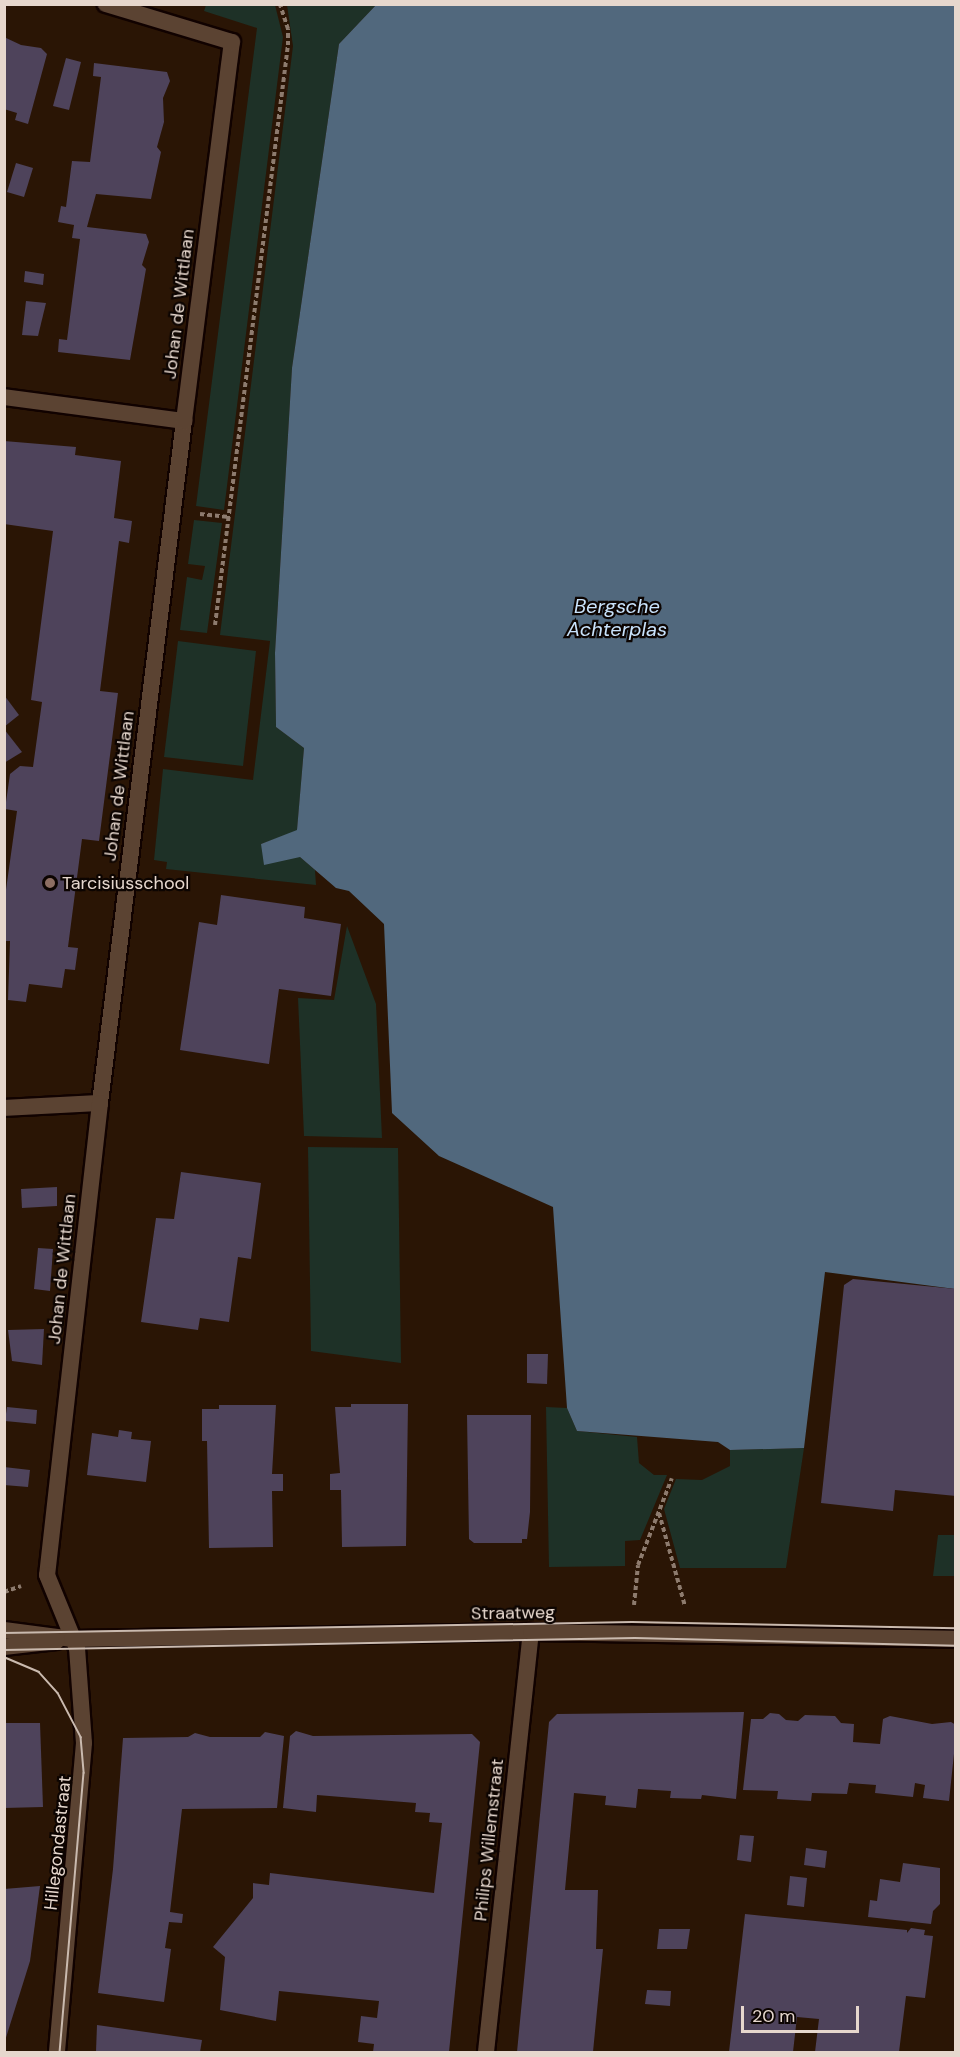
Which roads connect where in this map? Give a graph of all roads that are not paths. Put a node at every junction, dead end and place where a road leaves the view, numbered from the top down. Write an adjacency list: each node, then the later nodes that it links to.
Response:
1 (106, 4): 3 (street, Johan de Wittlaan)
2 (4, 397): 3 (street)
3 (184, 421): 4 (street, Johan de Wittlaan)
4 (100, 1103): 5 (street); 8 (street, Johan de Wittlaan)
5 (4, 1108)
6 (4, 1630): 8 (street, Straatweg)
7 (531, 1632): 8 (street, Straatweg); 9 (street, Straatweg); 12 (street, Philips Willemstraat)
8 (72, 1639): 10 (street, Straatweg); 11 (street, Hillegondastraat)
9 (956, 1639)
10 (4, 1647)
11 (57, 2052)
12 (486, 2052)

